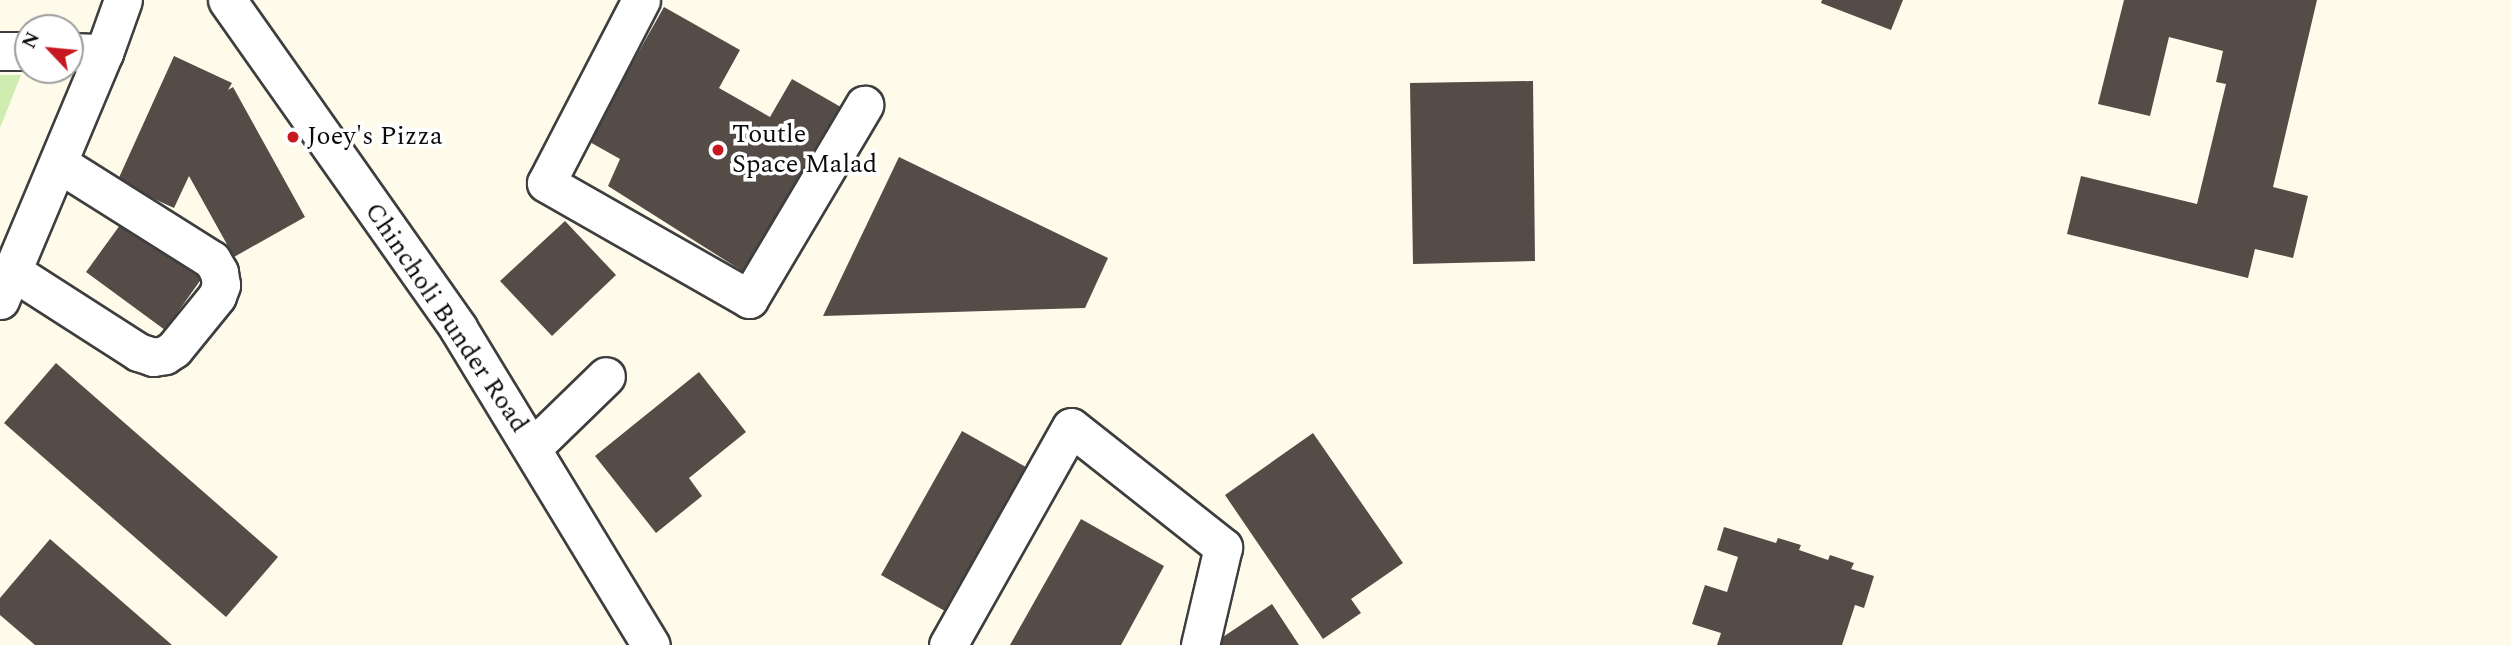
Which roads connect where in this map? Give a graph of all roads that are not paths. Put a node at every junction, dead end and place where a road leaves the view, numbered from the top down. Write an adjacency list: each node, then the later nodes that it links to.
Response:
1 (123, 0): 4 (street)
2 (228, 0): 9 (street, Chincholi Bunder Road)
3 (641, 0): 5 (street)
4 (87, 52): 6 (street)
5 (864, 105)
6 (58, 163): 7 (street); 7 (street)
7 (7, 272)
8 (606, 376): 9 (street)
9 (532, 448): 10 (street, Chincholi Bunder Road)
10 (651, 645)
11 (948, 645): 12 (street)
12 (1200, 645)

